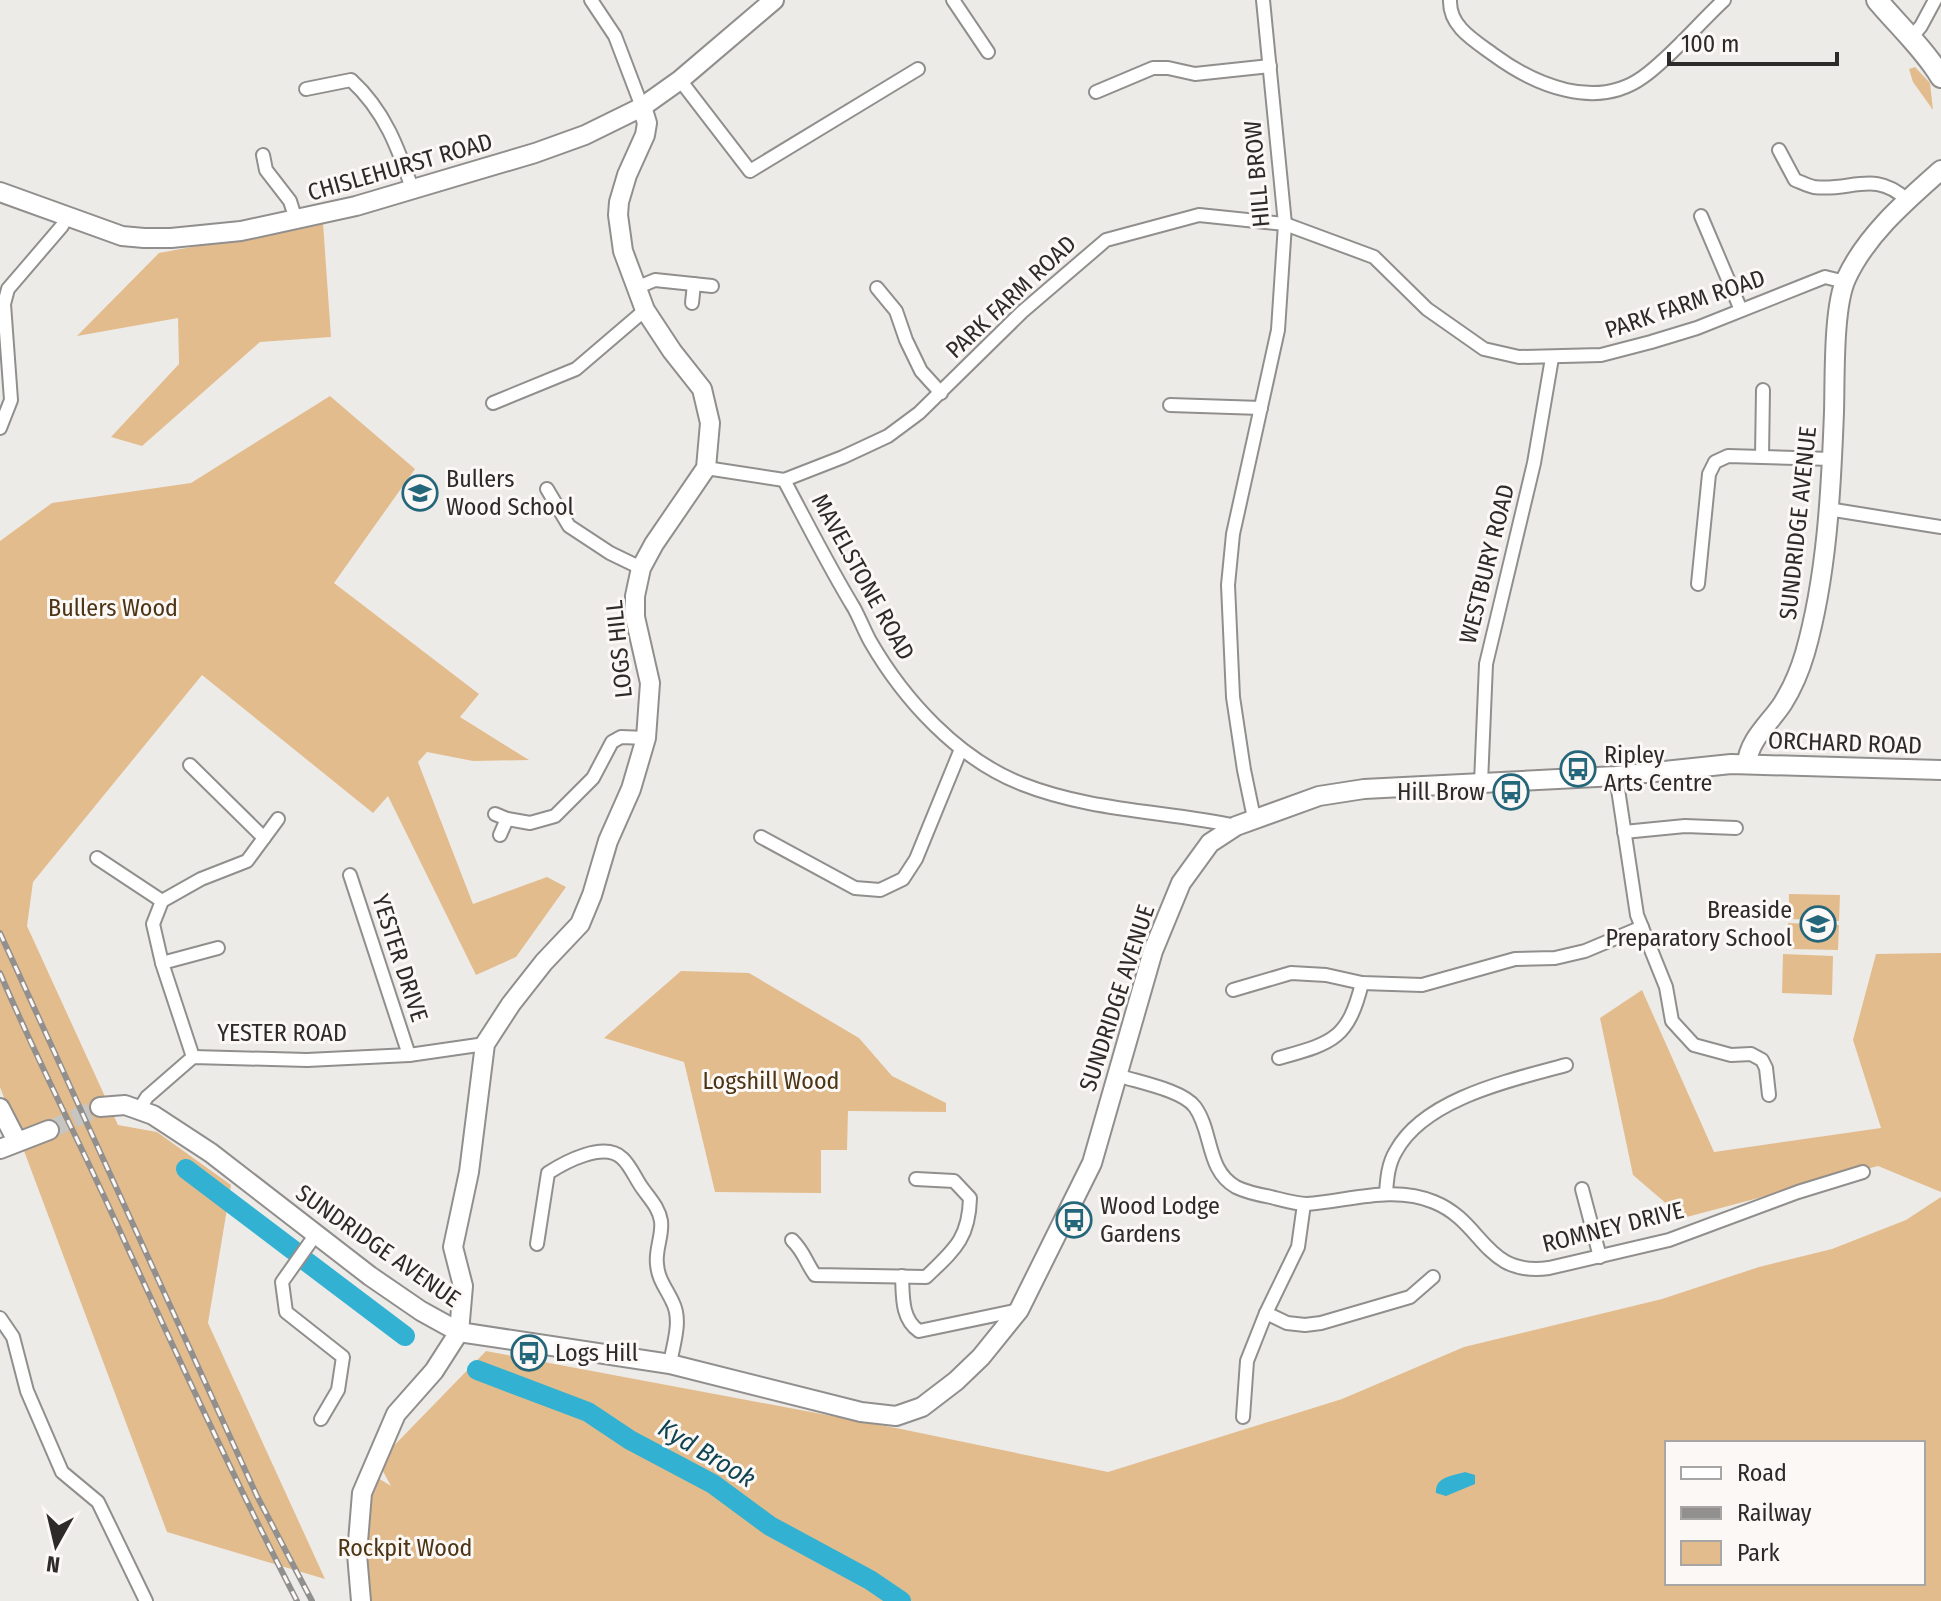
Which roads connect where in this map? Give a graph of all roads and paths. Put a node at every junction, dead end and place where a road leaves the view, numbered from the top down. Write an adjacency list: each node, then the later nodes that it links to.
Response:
1 (591, 0): 17 (street)
2 (774, 0): 14 (street, CHISLEHURST ROAD)
3 (953, 0): 10 (street)
4 (1263, 0): 11 (street, HILL BROW)
5 (1450, 0): 6 (street)
6 (1724, 0)
7 (1877, 0): 9 (main road)
8 (1935, 0): 9 (street)
9 (1910, 39): 12 (main road)
10 (988, 52)
11 (1270, 66): 16 (street); 27 (street, HILL BROW)
12 (1939, 67)
13 (918, 69): 14 (street)
14 (680, 80): 17 (street, CHISLEHURST ROAD)
15 (306, 89): 21 (street)
16 (1096, 92)
17 (642, 107): 21 (street, CHISLEHURST ROAD); 31 (street, LOGS HILL)
18 (1779, 150): 23 (street)
19 (263, 155): 26 (street)
20 (1941, 170): 23 (street, SUNDRIDGE AVENUE)
21 (413, 191): 26 (street, CHISLEHURST ROAD)
22 (0, 192): 24 (street, CHISLEHURST ROAD)
23 (1907, 200): 28 (street, SUNDRIDGE AVENUE)
24 (68, 215): 26 (street, CHISLEHURST ROAD); 42 (street)
25 (1701, 216): 35 (street)
26 (296, 220)
27 (1285, 224): 36 (street, PARK FARM ROAD); 38 (street, PARK FARM ROAD); 41 (street, HILL BROW)
28 (1845, 282): 35 (street, PARK FARM ROAD); 44 (street, SUNDRIDGE AVENUE)
29 (694, 284): 30 (street); 31 (street); 33 (street)
30 (712, 286)
31 (636, 288): 34 (street, LOGS HILL)
32 (877, 288): 38 (street)
33 (692, 303)
34 (645, 310): 39 (street); 45 (street, LOGS HILL)
35 (1741, 310): 36 (street, PARK FARM ROAD)
36 (1552, 358): 58 (street, WESTBURY ROAD)
37 (1763, 390): 43 (street)
38 (941, 393): 46 (street, PARK FARM ROAD)
39 (493, 403)
40 (1170, 405): 41 (street)
41 (1261, 408): 59 (street, HILL BROW)
42 (0, 428)
43 (1762, 456): 44 (street); 51 (street)
44 (1832, 459): 48 (street, SUNDRIDGE AVENUE)
45 (706, 468): 46 (street); 50 (street, LOGS HILL)
46 (784, 480): 53 (street, MAVELSTONE ROAD)
47 (547, 489): 50 (street)
48 (1828, 509): 49 (street); 54 (street, SUNDRIDGE AVENUE)
49 (1941, 527)
50 (641, 568): 52 (street, LOGS HILL)
51 (1698, 584)
52 (646, 738): 65 (street); 77 (street, LOGS HILL)
53 (961, 749): 61 (street, MAVELSTONE ROAD); 66 (street)
54 (1747, 764): 56 (street, ORCHARD ROAD); 57 (street, SUNDRIDGE AVENUE)
55 (190, 765): 67 (street)
56 (1941, 770)
57 (1616, 776): 58 (street, SUNDRIDGE AVENUE); 64 (street)
58 (1481, 783): 59 (street, SUNDRIDGE AVENUE)
59 (1254, 818): 62 (street, SUNDRIDGE AVENUE)
60 (278, 819): 67 (street)
61 (1205, 819): 62 (street, MAVELSTONE ROAD); 68 (street)
62 (1236, 826): 68 (street, SUNDRIDGE AVENUE)
63 (1736, 828): 64 (street)
64 (1624, 832): 72 (street)
65 (500, 835)
66 (761, 837)
67 (264, 838): 71 (street)
68 (1210, 843): 82 (street, SUNDRIDGE AVENUE)
69 (97, 858): 71 (street)
70 (350, 875): 78 (street, YESTER DRIVE)
71 (162, 901): 74 (street)
72 (1642, 927): 75 (street); 83 (street)
73 (218, 948): 74 (street)
74 (162, 963): 79 (street)
75 (1362, 983): 76 (street); 80 (street)
76 (1233, 990)
77 (485, 1044): 78 (street, YESTER ROAD); 103 (street, LOGS HILL)
78 (409, 1055): 79 (street, YESTER ROAD)
79 (193, 1057): 85 (street, YESTER ROAD)
80 (1279, 1058)
81 (1566, 1065): 92 (street)
82 (1117, 1075): 93 (street, ROMNEY DRIVE); 100 (street, SUNDRIDGE AVENUE)
83 (1769, 1095)
84 (100, 1107): 85 (street)
85 (140, 1108): 94 (street, SUNDRIDGE AVENUE)
86 (1, 1114): 88 (street)
87 (49, 1130): 88 (street)
88 (9, 1145)
89 (1863, 1172): 97 (street, ROMNEY DRIVE)
90 (916, 1179): 98 (street)
91 (1582, 1189): 97 (street)
92 (1386, 1193): 93 (street, ROMNEY DRIVE); 97 (street, ROMNEY DRIVE)
93 (1304, 1204): 101 (street)
94 (316, 1234): 103 (street, SUNDRIDGE AVENUE); 106 (street)
95 (792, 1240): 98 (street)
96 (537, 1244): 104 (street)
97 (1600, 1257)
98 (902, 1276): 100 (street)
99 (1433, 1277): 101 (street)
100 (1019, 1310): 104 (street, SUNDRIDGE AVENUE)
101 (1266, 1313): 105 (street)
102 (0, 1318): 107 (street)
103 (459, 1332): 104 (street, SUNDRIDGE AVENUE); 108 (street)
104 (670, 1364)
105 (1243, 1417)
106 (321, 1419)
107 (146, 1601)
108 (361, 1601)

